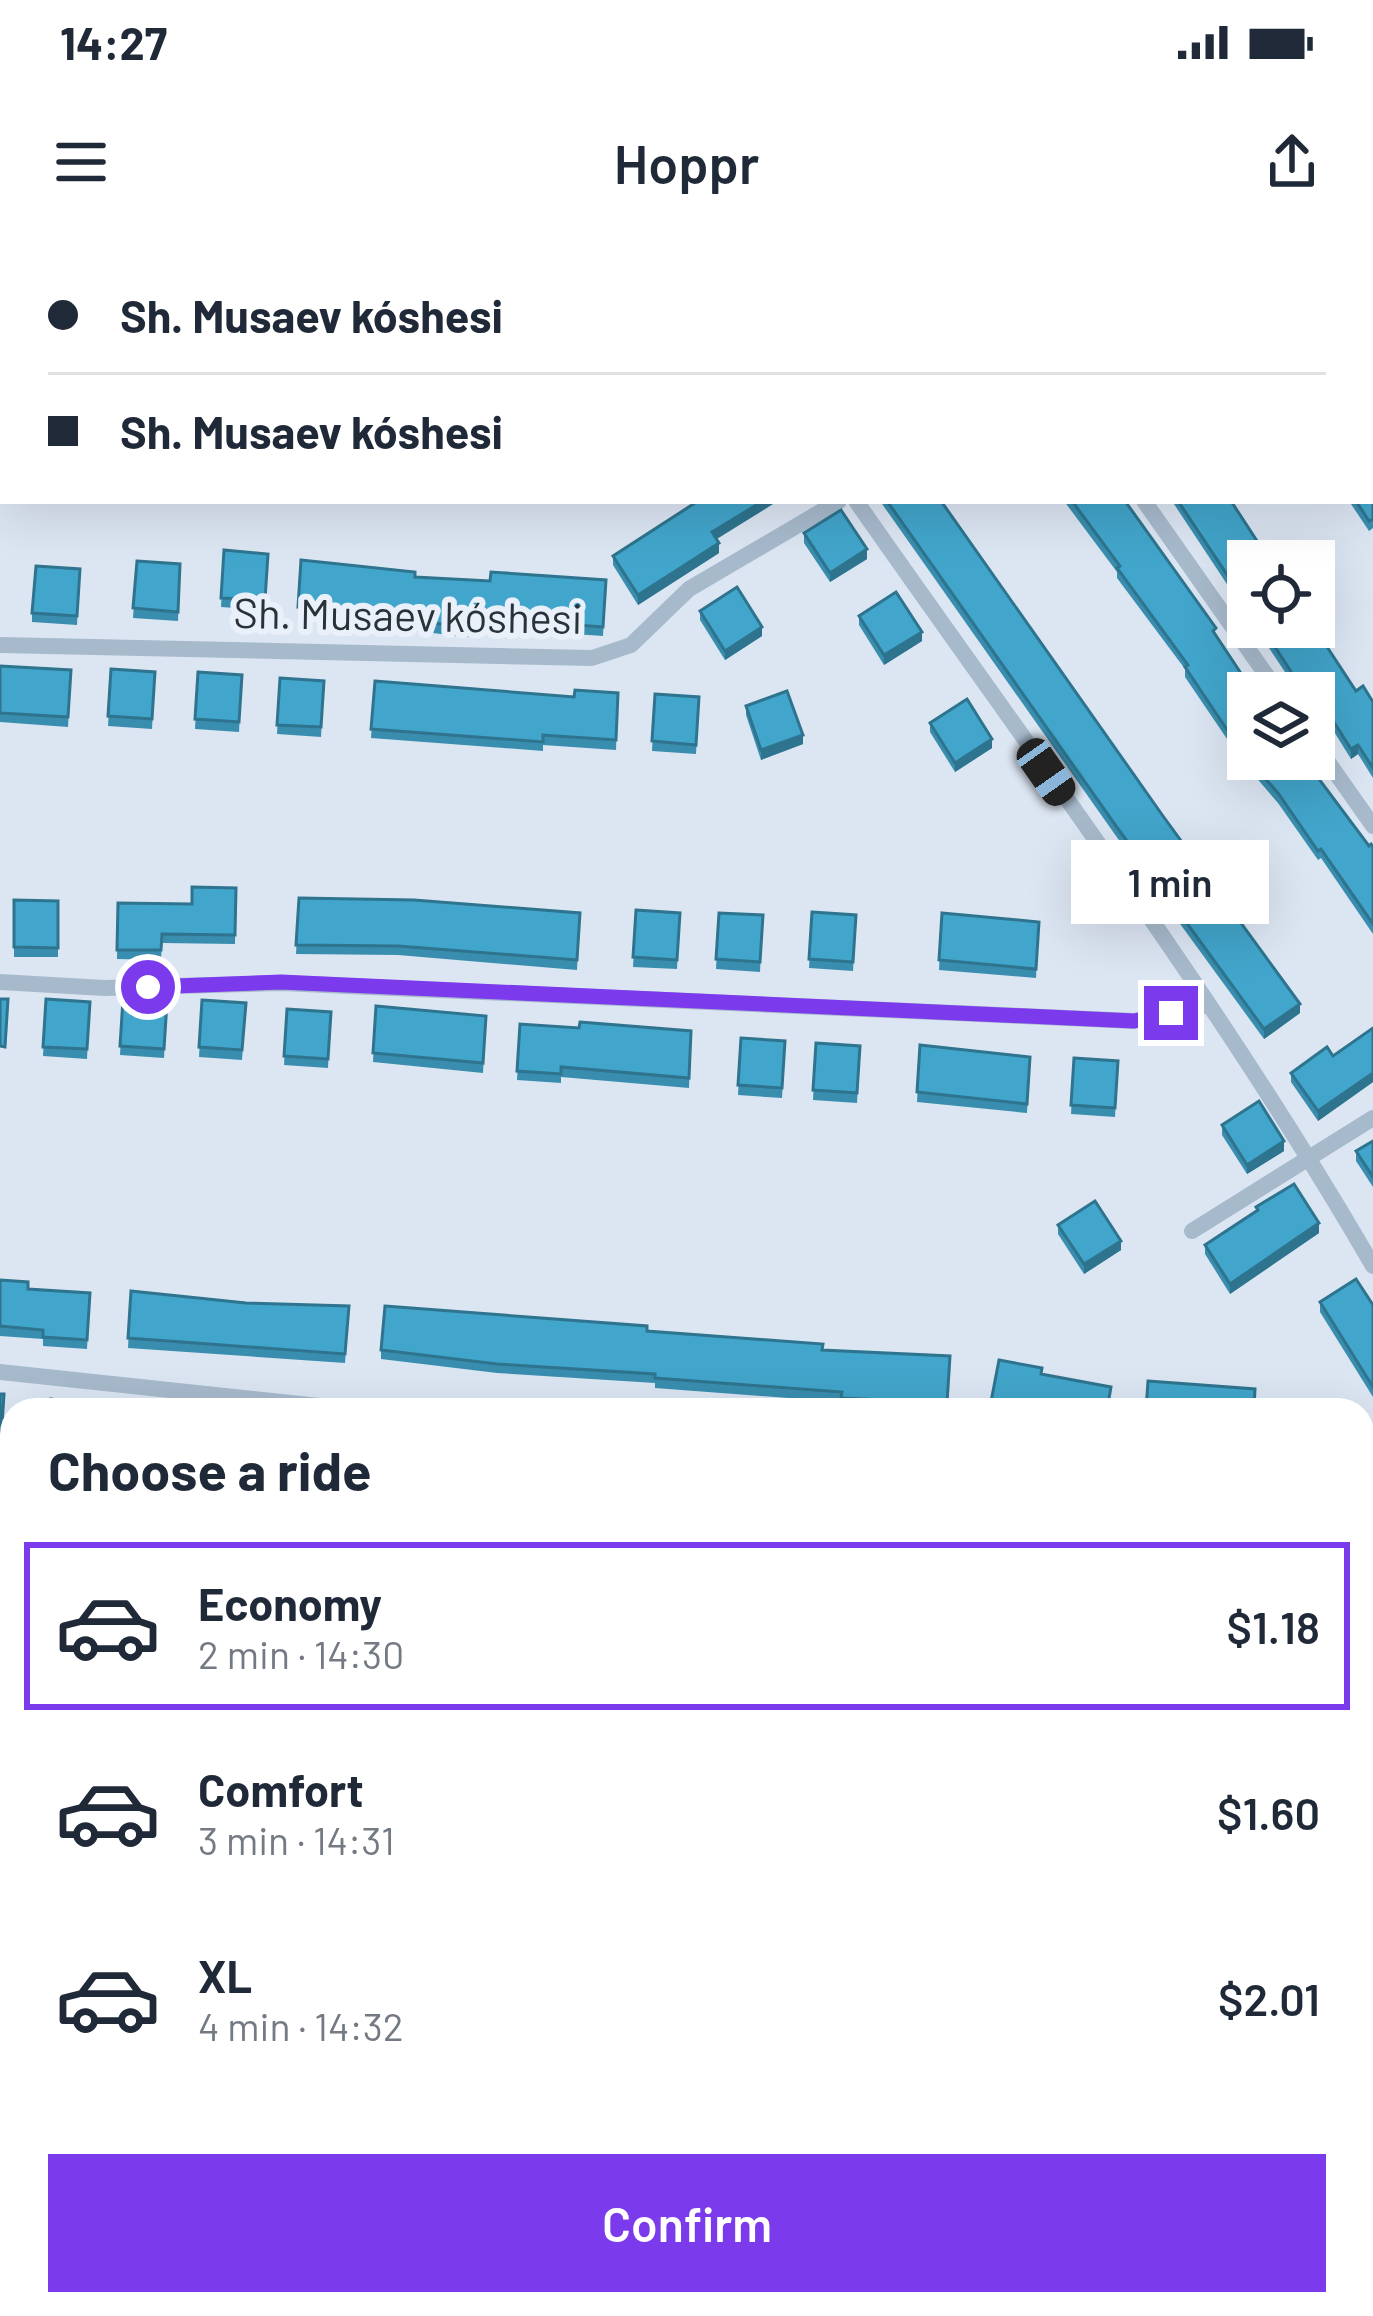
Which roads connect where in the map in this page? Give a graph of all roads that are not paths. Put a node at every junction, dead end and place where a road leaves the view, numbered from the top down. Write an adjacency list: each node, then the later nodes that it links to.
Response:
1 (834, 504): 4 (street, Sh. Musaev kóshesi)
2 (858, 504): 9 (street)
3 (1146, 504): 5 (street)
4 (0, 645)
5 (1265, 672)
6 (1335, 772): 7 (street)
7 (1373, 826)
8 (0, 982): 9 (street)
9 (1208, 1005): 11 (street)
10 (1373, 1118): 11 (street)
11 (1311, 1159): 12 (street); 13 (street)
12 (1192, 1231)
13 (1373, 1266)
14 (0, 1372): 15 (street)
15 (244, 1398)

